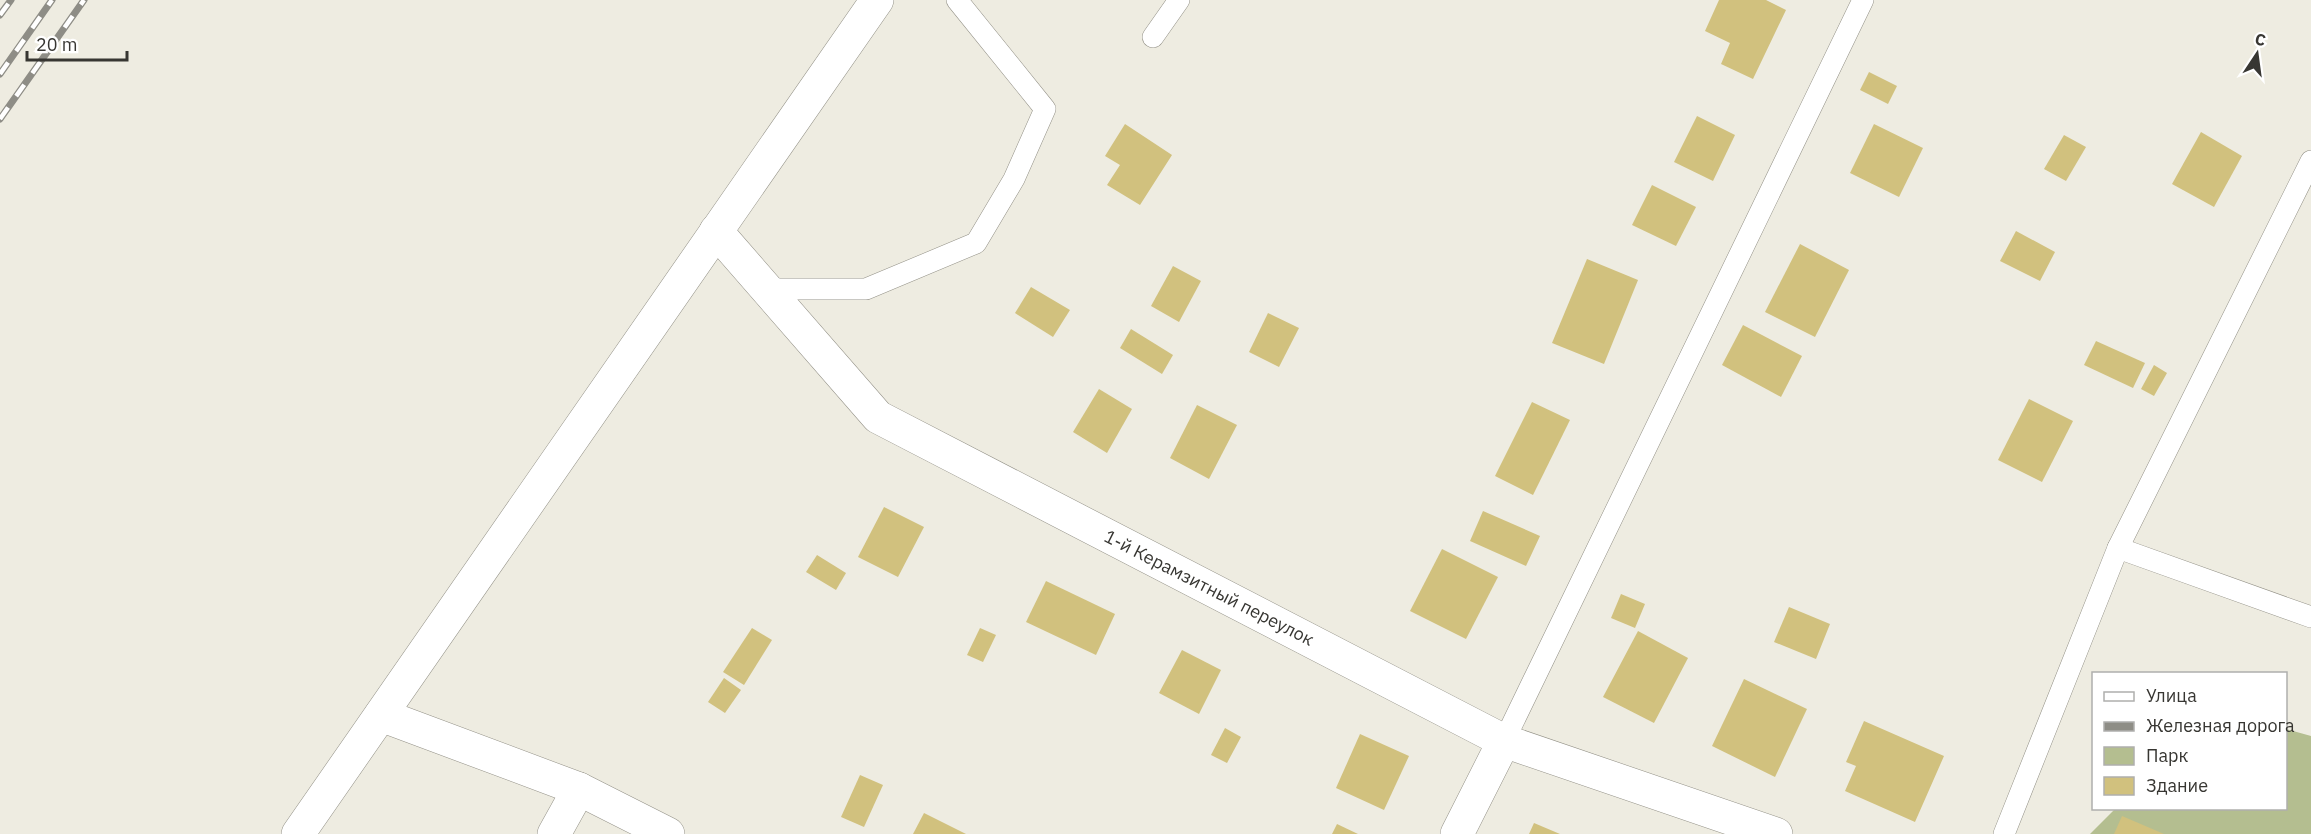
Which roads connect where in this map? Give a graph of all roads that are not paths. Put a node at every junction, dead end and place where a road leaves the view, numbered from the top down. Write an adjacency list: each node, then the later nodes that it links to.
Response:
1 (877, 0): 7 (street)
2 (957, 0): 8 (lane)
3 (1179, 0): 5 (lane)
4 (1863, 0): 12 (lane)
5 (1153, 37)
6 (2311, 161): 9 (lane)
7 (716, 231): 8 (street, 1-й Керамзитный переулок); 11 (street)
8 (766, 289): 12 (street, 1-й Керамзитный переулок)
9 (2118, 548): 10 (lane); 19 (lane)
10 (2311, 617)
11 (381, 715): 13 (street); 14 (street)
12 (1504, 741): 17 (street); 18 (street, 1-й Керамзитный переулок)
13 (579, 789): 15 (street); 16 (street)
14 (298, 834)
15 (554, 834)
16 (668, 834)
17 (1457, 834)
18 (1776, 834)
19 (2004, 834)

